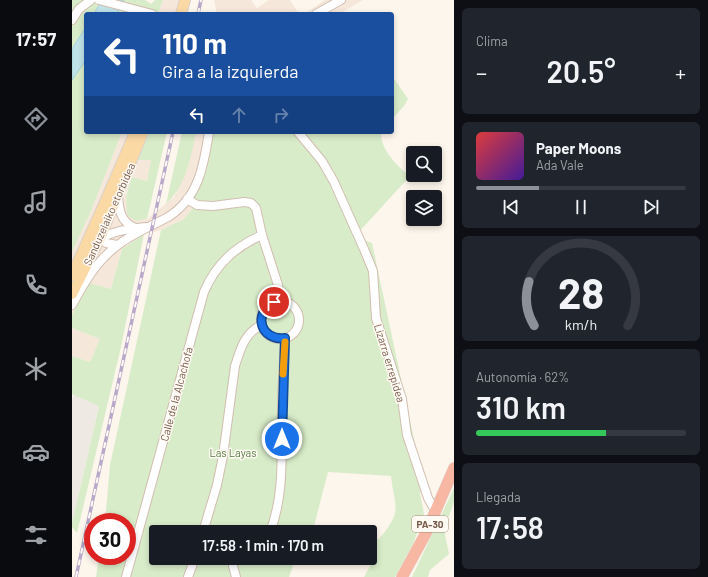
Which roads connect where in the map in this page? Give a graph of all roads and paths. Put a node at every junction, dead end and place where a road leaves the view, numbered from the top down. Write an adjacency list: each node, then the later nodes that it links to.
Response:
1 (91, 0): 6 (street)
2 (99, 0): 7 (street)
3 (178, 0): 8 (main road)
4 (185, 0): 9 (main road)
5 (340, 0): 10 (street)
6 (76, 8): 11 (street)
7 (144, 12)
8 (175, 12)
9 (182, 12)
10 (319, 12)
11 (72, 20)
12 (134, 134): 16 (main road, Sanduzelaiko etorbidea)
13 (142, 134): 17 (main road, Sanduzelaiko etorbidea)
14 (209, 134): 18 (street)
15 (300, 134): 34 (street, Lizarra errepidea)
16 (123, 162): 24 (street); 26 (main road, Sanduzelaiko etorbidea)
17 (118, 196): 19 (street); 24 (main road, Sanduzelaiko etorbidea)
18 (187, 199): 21 (street); 23 (street)
19 (123, 220): 20 (street); 22 (street)
20 (135, 228): 21 (street); 22 (street)
21 (147, 228): 25 (street)
22 (124, 231): 24 (street); 25 (street)
23 (262, 235): 29 (street); 39 (street, Calle de la Alcachofa)
24 (100, 238): 25 (street); 27 (street); 28 (main road, Sanduzelaiko etorbidea)
25 (120, 243): 30 (street)
26 (72, 275)
27 (72, 282)
28 (72, 294)
29 (279, 301): 31 (street); 32 (street)
30 (72, 304)
31 (262, 325): 32 (street); 35 (street)
32 (285, 338): 36 (street)
33 (454, 468): 34 (highway, PA-30)
34 (436, 512): 42 (highway, PA-30)
35 (205, 525)
36 (272, 525)
37 (192, 565): 40 (street)
38 (233, 565): 41 (street)
39 (126, 577)
40 (188, 577)
41 (236, 577)
42 (402, 577)

